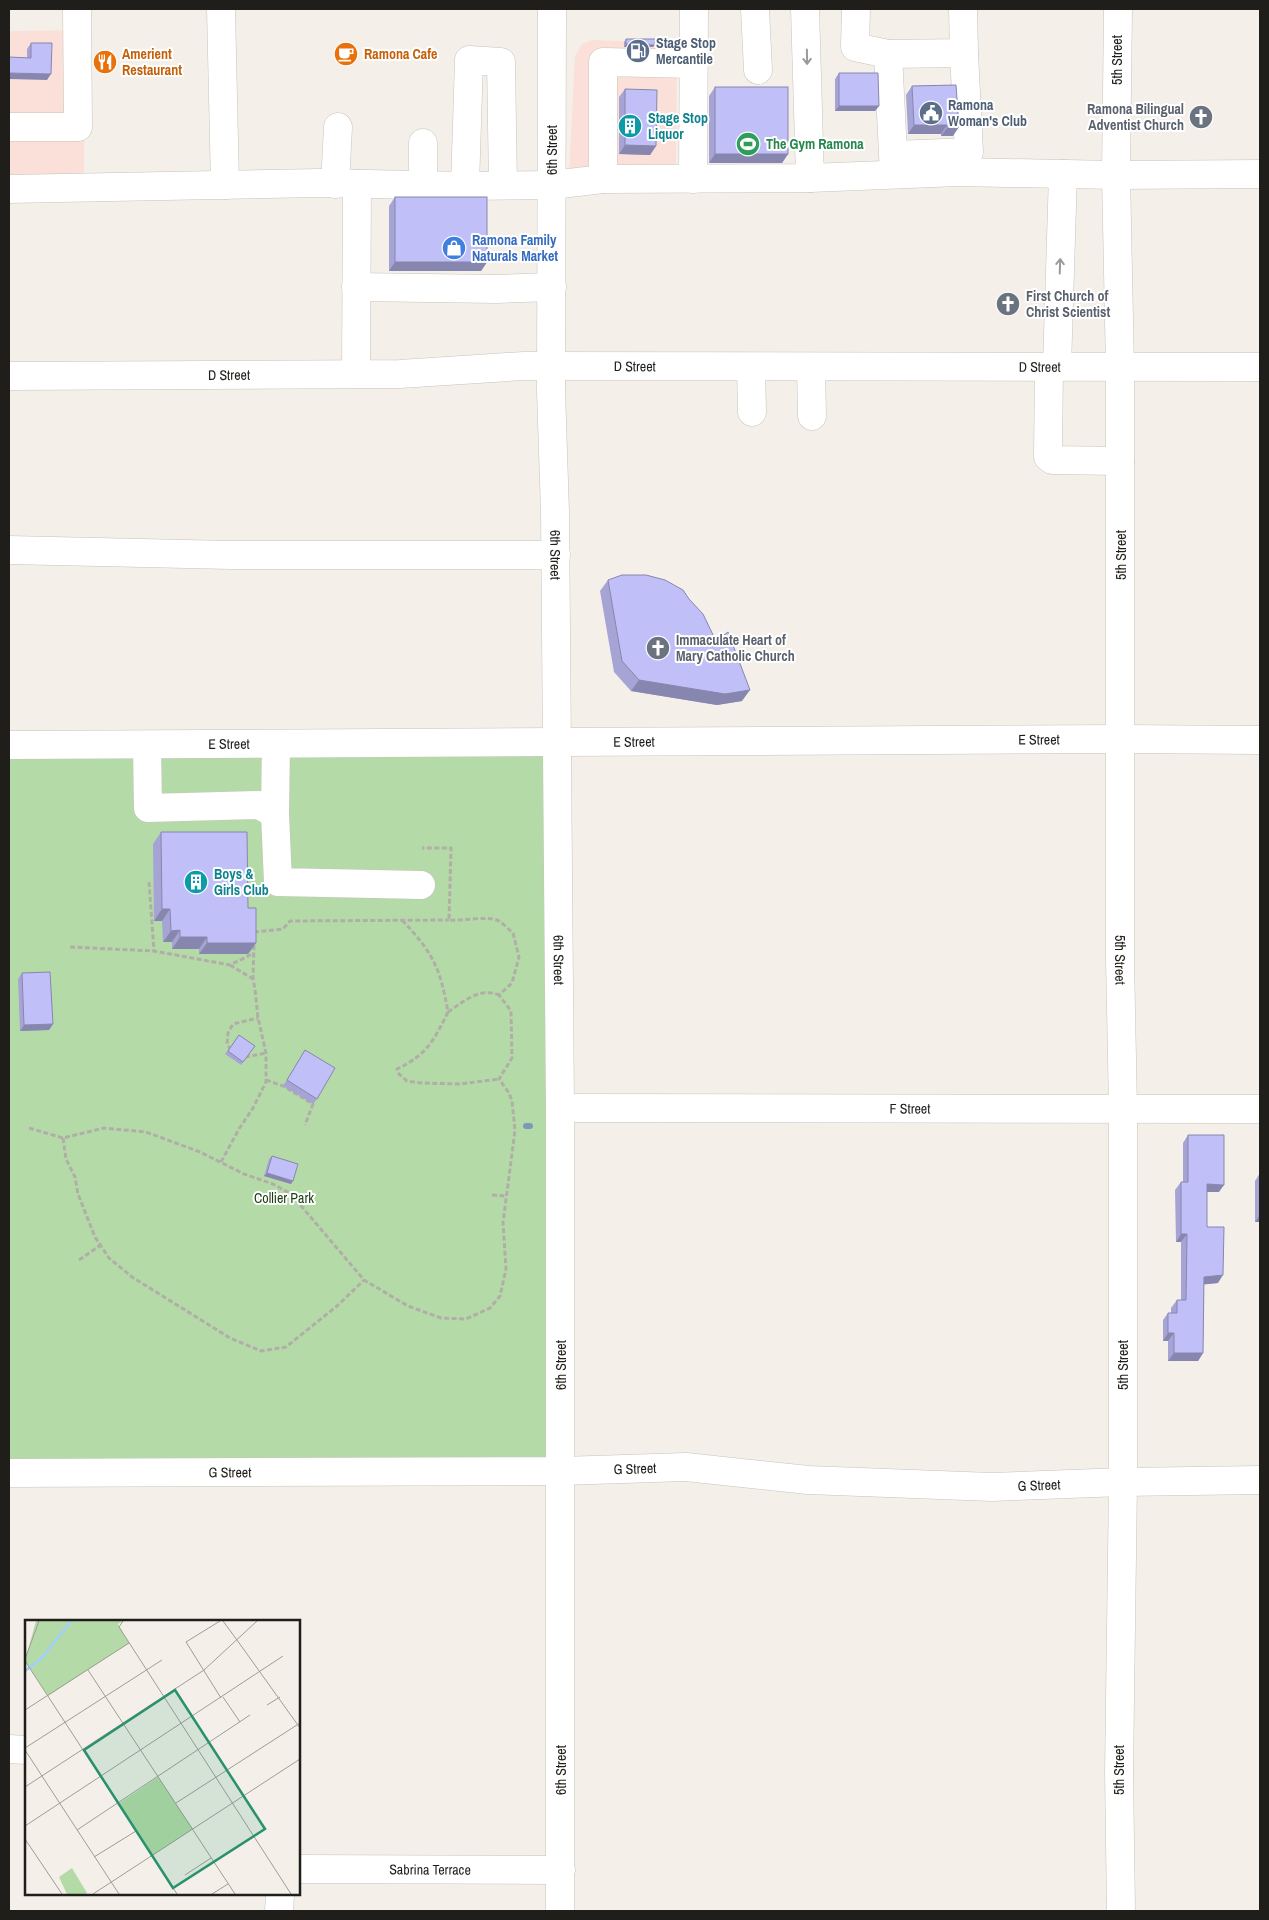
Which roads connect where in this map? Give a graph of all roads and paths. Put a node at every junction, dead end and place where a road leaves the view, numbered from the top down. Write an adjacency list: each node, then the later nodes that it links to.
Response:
1 (77, 9): 14 (street)
2 (221, 9): 26 (street)
3 (552, 9): 29 (street, 6th Street)
4 (694, 9): 12 (street)
5 (755, 9): 13 (street)
6 (805, 9): 22 (street, one-way to 22)
7 (856, 9): 10 (street)
8 (963, 9): 11 (street)
9 (1118, 9): 21 (street, 5th Street)
10 (888, 54): 11 (street); 18 (street)
11 (964, 54): 18 (street)
12 (694, 64): 23 (street); 24 (street)
13 (758, 70)
14 (9, 127)
15 (338, 127): 25 (street)
16 (423, 144): 27 (street)
17 (1260, 153): 20 (street)
18 (894, 165): 19 (street); 22 (street)
19 (1063, 174): 21 (street); 37 (street, one-way to 19)
20 (1260, 174): 21 (street)
21 (1116, 175): 39 (street, 5th Street)
22 (810, 178): 24 (street)
23 (602, 179): 24 (street); 29 (street)
24 (693, 179)
25 (346, 184): 26 (street); 27 (street); 33 (street)
26 (225, 185): 31 (street)
27 (424, 185): 30 (street)
28 (503, 185): 29 (street); 30 (street); 30 (street)
29 (552, 185): 32 (street, 6th Street)
30 (466, 186)
31 (9, 189)
32 (552, 286): 33 (street); 34 (street, 6th Street)
33 (356, 287): 40 (street)
34 (552, 366): 35 (street, D Street); 40 (street, D Street); 46 (street, 6th Street)
35 (751, 367): 36 (street, D Street); 42 (street)
36 (811, 367): 37 (street, D Street); 43 (street)
37 (1053, 367): 39 (street, D Street); 44 (street)
38 (1260, 367): 39 (street, D Street)
39 (1120, 368): 44 (street, 5th Street)
40 (356, 374): 41 (street, D Street)
41 (9, 376)
42 (752, 412)
43 (812, 416)
44 (1120, 461): 47 (street, 5th Street)
45 (9, 550): 46 (street)
46 (556, 555): 49 (street, 6th Street)
47 (1121, 739): 48 (street, E Street); 49 (street, E Street); 73 (street, 5th Street)
48 (1260, 740)
49 (557, 743): 50 (street, E Street); 72 (street, 6th Street)
50 (276, 744): 52 (street, E Street); 53 (street)
51 (9, 745): 52 (street, E Street)
52 (146, 745): 53 (street)
53 (275, 814): 56 (street)
54 (422, 848): 58 (path)
55 (150, 882): 60 (path)
56 (422, 884)
57 (402, 920): 58 (path); 61 (path); 65 (path)
58 (449, 920): 64 (path)
59 (70, 947): 60 (path)
60 (154, 951): 62 (path)
61 (254, 953): 62 (path); 63 (path)
62 (230, 965): 63 (path)
63 (253, 979): 66 (path)
64 (499, 995): 65 (path); 70 (path)
65 (448, 1012): 70 (path)
66 (258, 1018): 67 (path); 68 (path)
67 (266, 1053): 69 (path); 71 (path)
68 (236, 1056)
69 (242, 1056)
70 (499, 1079): 80 (path)
71 (266, 1080): 75 (path); 78 (path)
72 (560, 1108): 73 (street, F Street); 84 (street, 6th Street)
73 (1123, 1108): 74 (street, F Street); 87 (street, 5th Street)
74 (1260, 1109)
75 (305, 1125)
76 (29, 1128): 77 (path)
77 (63, 1138): 78 (path); 81 (path)
78 (222, 1162): 83 (path)
79 (492, 1195): 80 (path)
80 (506, 1196): 83 (path)
81 (100, 1245): 82 (path); 83 (path)
82 (79, 1260)
83 (364, 1280)
84 (561, 1471): 85 (street, G Street); 87 (street, G Street); 91 (street, 6th Street)
85 (9, 1473)
86 (1260, 1480): 87 (street, G Street)
87 (1123, 1482): 95 (street, 5th Street)
88 (9, 1749): 89 (street)
89 (25, 1750)
90 (300, 1869): 91 (street, Sabrina Terrace)
91 (561, 1870): 94 (street, 6th Street)
92 (280, 1895): 93 (street)
93 (279, 1911)
94 (560, 1911)
95 (1121, 1911)

